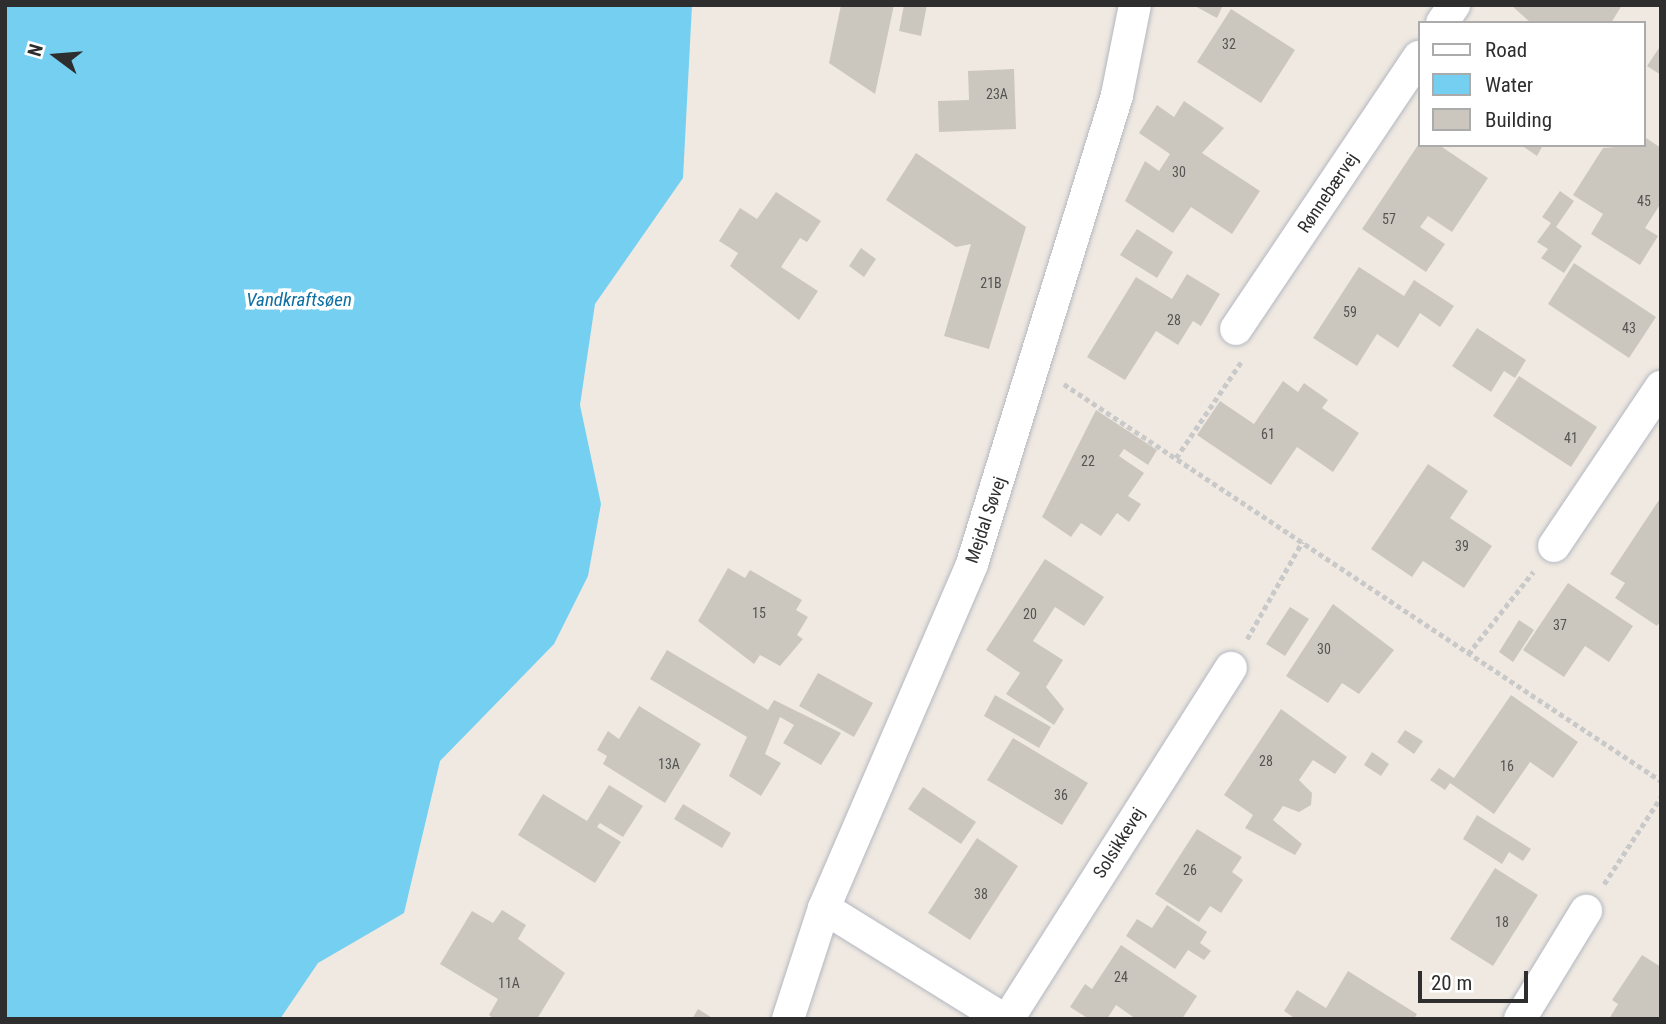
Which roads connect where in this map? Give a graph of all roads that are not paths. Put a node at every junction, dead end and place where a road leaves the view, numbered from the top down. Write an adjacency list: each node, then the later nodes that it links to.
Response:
1 (1135, 5): 9 (street, Mejdal Søvej)
2 (1454, 5): 3 (street)
3 (1443, 21)
4 (1418, 58): 5 (street, Rønnebærvej)
5 (1236, 329)
6 (1661, 387): 7 (street)
7 (1554, 546)
8 (1231, 668): 12 (street, Solsikkevej)
9 (824, 908): 11 (street, Mejdal Søvej); 12 (street, Solsikkevej)
10 (1586, 911): 13 (street)
11 (788, 1019)
12 (1006, 1019)
13 (1520, 1019)

